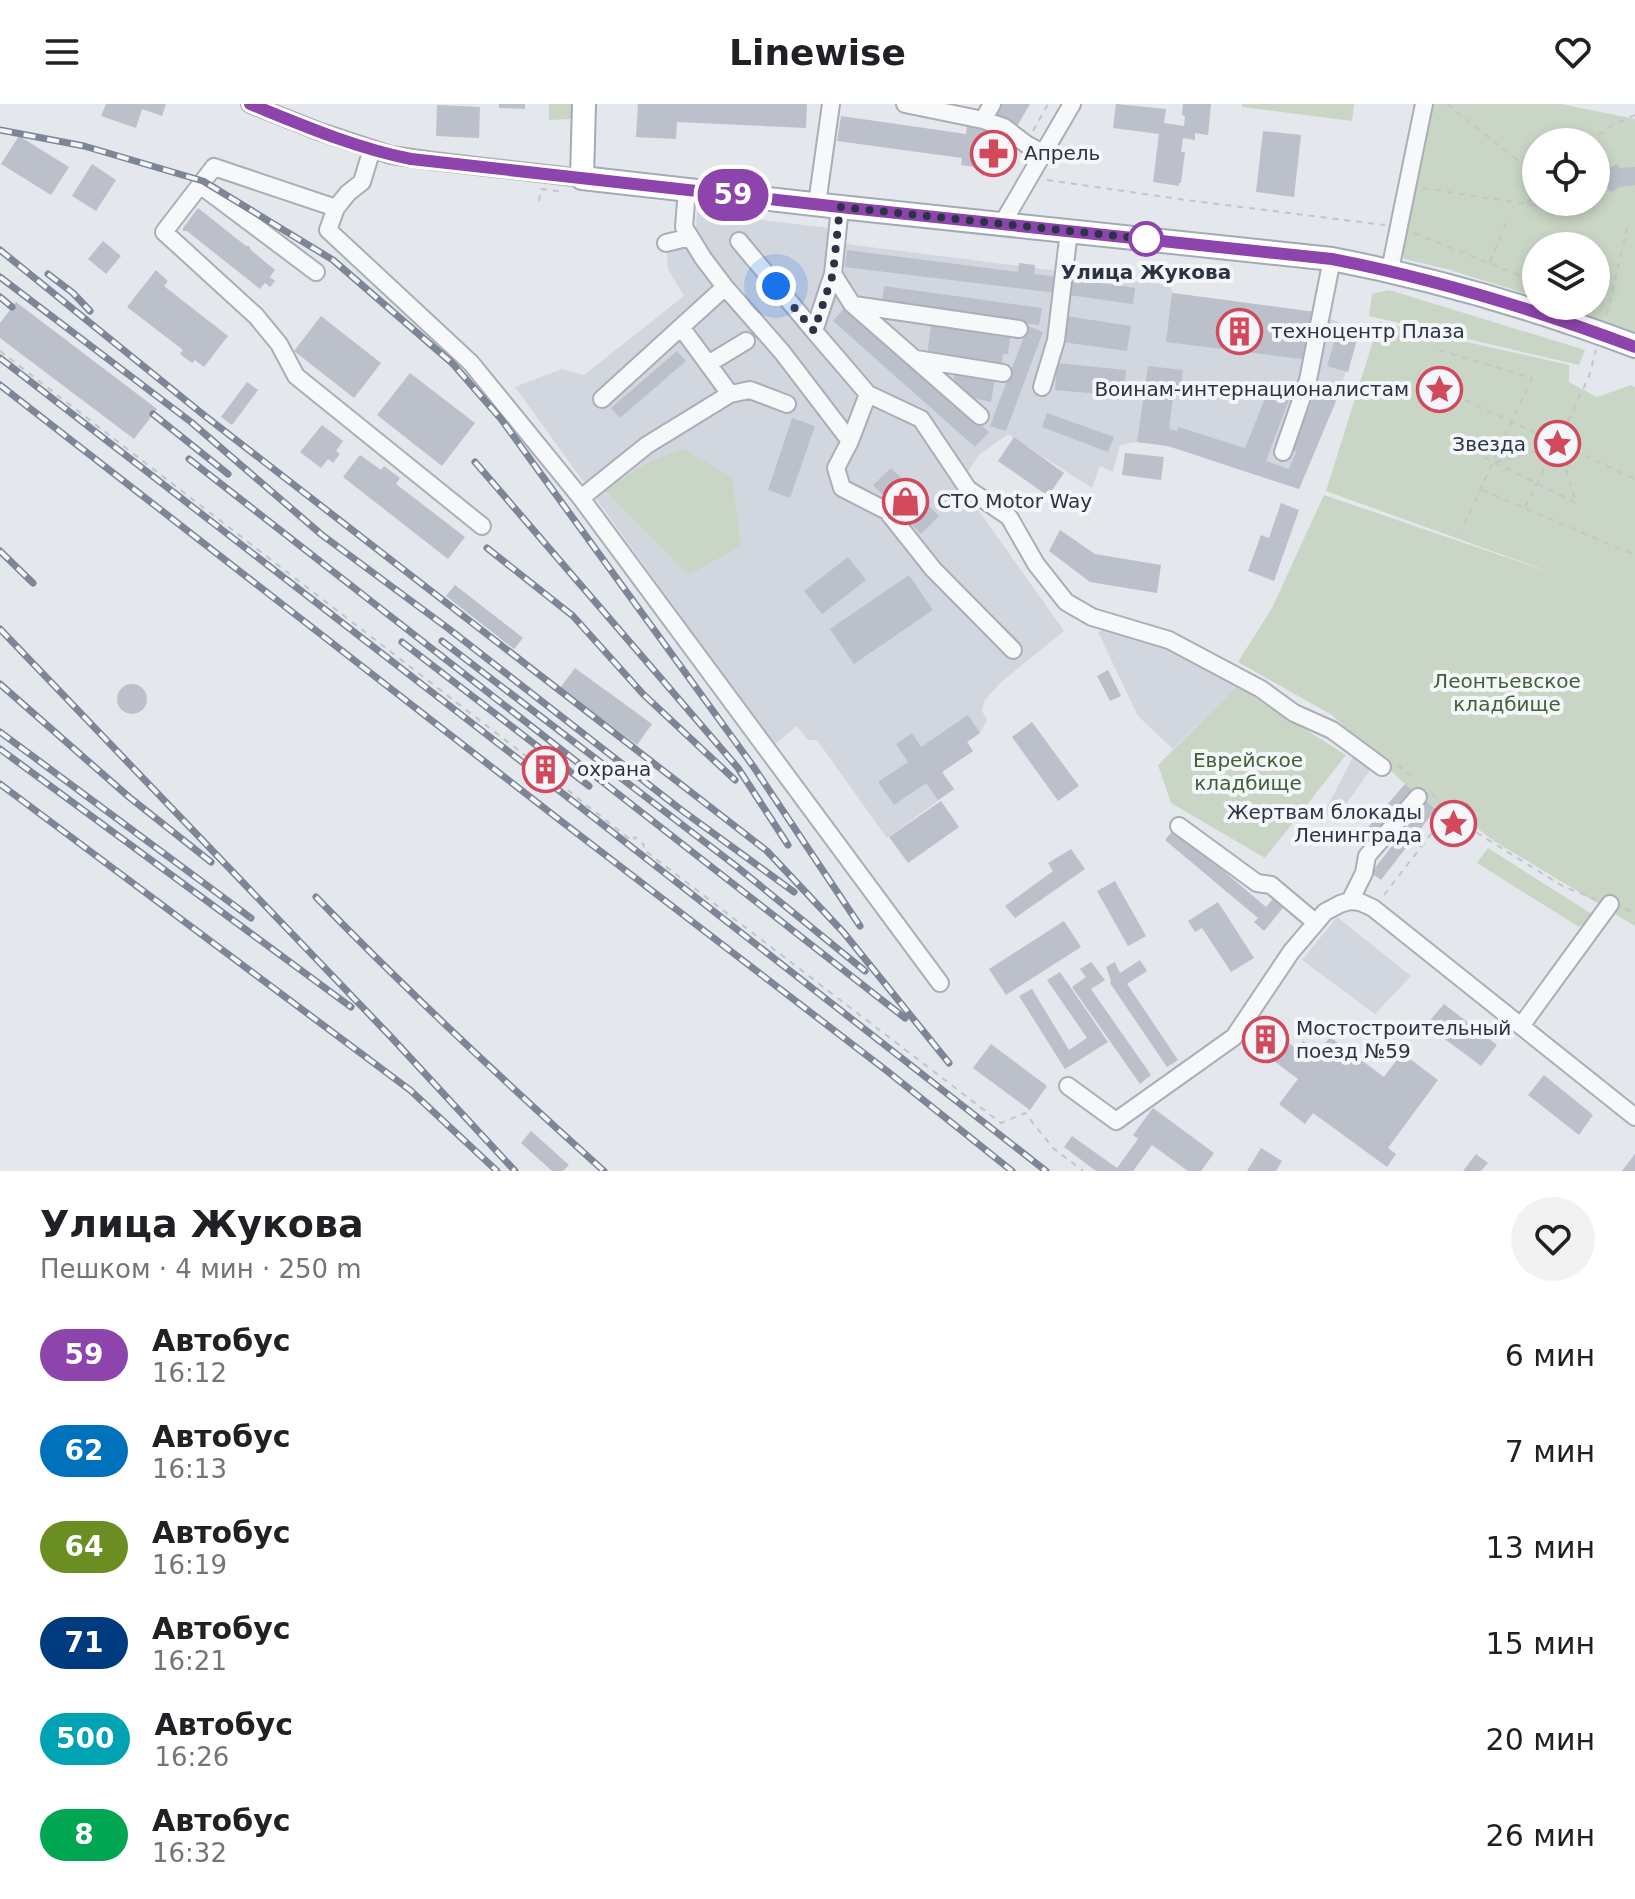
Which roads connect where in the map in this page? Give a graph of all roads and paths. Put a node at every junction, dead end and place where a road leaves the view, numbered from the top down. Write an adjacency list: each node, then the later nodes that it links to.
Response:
1 (250, 104): 14 (street)
2 (584, 104): 18 (main road)
3 (831, 104): 25 (street)
4 (904, 104): 11 (street)
5 (992, 104): 11 (street)
6 (1048, 104): 13 (path)
7 (1072, 104): 15 (street)
8 (1424, 104): 20 (street)
9 (1447, 104): 16 (path)
10 (1635, 115): 12 (path)
11 (983, 120): 13 (street)
12 (1609, 128)
13 (1026, 144): 15 (street)
14 (372, 149): 18 (street); 27 (street)
15 (1043, 153): 17 (street)
16 (1522, 164)
17 (1030, 177): 29 (street); 31 (path)
18 (582, 178): 22 (main road)
19 (200, 185): 27 (street); 39 (street); 77 (street)
20 (1407, 185): 24 (path); 31 (street)
21 (541, 189): 23 (path)
22 (687, 189): 25 (main road); 33 (street)
23 (539, 201)
24 (1522, 203)
25 (817, 204): 26 (main road)
26 (840, 207): 29 (main road); 40 (street)
27 (336, 208): 75 (street)
28 (1506, 223): 37 (path)
29 (1002, 224): 32 (main road)
30 (1628, 224): 44 (path)
31 (1398, 227): 37 (path); 38 (street)
32 (1069, 231): 36 (main road); 56 (street)
33 (690, 237): 35 (street); 42 (street)
34 (739, 241): 47 (street)
35 (666, 243)
36 (1332, 259): 38 (main road); 67 (street)
37 (1489, 263): 41 (path)
38 (1390, 270): 50 (main road)
39 (316, 272)
40 (833, 274): 43 (street); 47 (street)
41 (1522, 276)
42 (725, 287): 45 (street); 64 (street)
43 (852, 304): 46 (street); 53 (street)
44 (1605, 324)
45 (681, 327): 54 (street); 60 (street)
46 (1019, 329)
47 (814, 331): 58 (street)
48 (746, 341): 54 (street)
49 (1598, 346): 65 (path)
50 (1635, 346)
51 (1439, 350): 63 (path)
52 (0, 351): 94 (path)
53 (914, 359): 55 (street); 62 (street)
54 (708, 364): 57 (street)
55 (1003, 373)
56 (1042, 387)
57 (730, 394): 61 (street); 75 (street)
58 (868, 394): 64 (street); 81 (street)
59 (1454, 395): 59 (path); 63 (path)
60 (602, 399)
61 (787, 404)
62 (980, 416)
63 (1512, 423): 65 (path); 70 (path)
64 (850, 441): 80 (street)
65 (1557, 444): 72 (path)
66 (1538, 451): 70 (path)
67 (1283, 452)
68 (1484, 457): 70 (path)
69 (1548, 461): 73 (path)
70 (1494, 462): 73 (path); 74 (path)
71 (1564, 463): 73 (path)
72 (1635, 479)
73 (1537, 482): 76 (path)
74 (1481, 489): 76 (path); 78 (path)
75 (581, 498): 90 (street)
76 (1524, 509): 79 (path)
77 (482, 526)
78 (1461, 531)
79 (1635, 555)
80 (1013, 650)
81 (1387, 764): 83 (path)
82 (1418, 797): 85 (street)
83 (1448, 812): 86 (path); 87 (path)
84 (1179, 826): 89 (street)
85 (1350, 901): 87 (street); 89 (street)
86 (1610, 904): 88 (path); 91 (street)
87 (1373, 908): 91 (street)
88 (1635, 913)
89 (1315, 922): 92 (street)
90 (940, 983)
91 (1521, 1026): 93 (street)
92 (1068, 1086)
93 (1635, 1117)
94 (1083, 1171)

